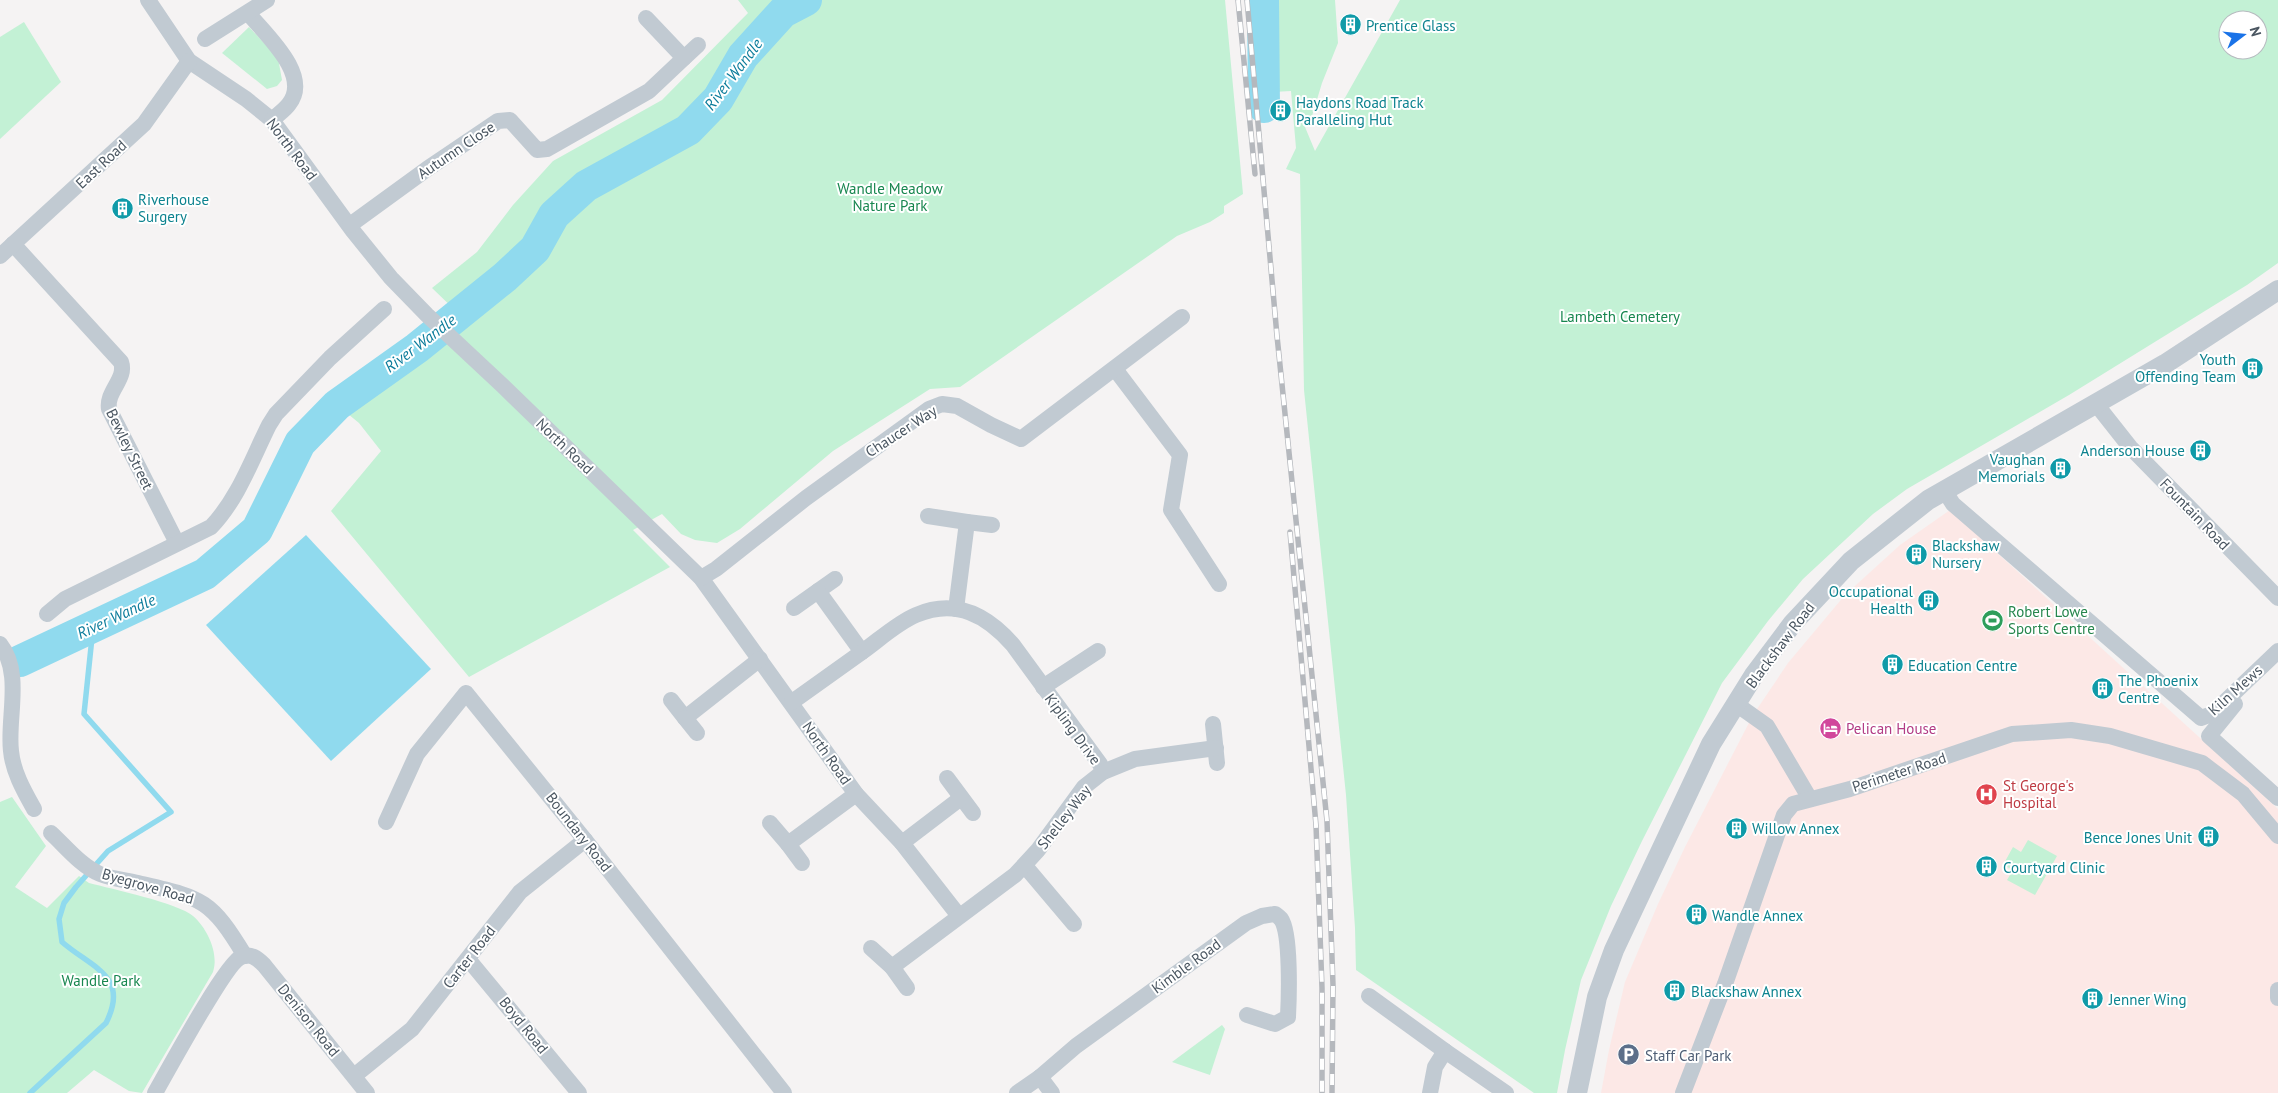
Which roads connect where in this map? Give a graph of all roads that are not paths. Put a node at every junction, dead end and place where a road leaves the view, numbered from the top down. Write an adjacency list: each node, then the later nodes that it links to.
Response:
1 (148, 0): 8 (street, North Road)
2 (267, 0): 3 (street)
3 (248, 13): 5 (street); 9 (street)
4 (646, 18): 7 (street)
5 (205, 39)
6 (698, 46): 7 (street, Autumn Close)
7 (684, 58): 10 (street, Autumn Close)
8 (189, 61): 9 (street, North Road); 11 (street, East Road)
9 (272, 120): 10 (street, North Road)
10 (350, 226): 23 (street, North Road)
11 (13, 244): 12 (street, East Road); 22 (street, Bewley Street)
12 (0, 256)
13 (2278, 290): 17 (street, Blackshaw Road)
14 (384, 309): 22 (street)
15 (1182, 316): 16 (street, Chaucer Way)
16 (1115, 369): 23 (street, Chaucer Way); 25 (street)
17 (2096, 404): 18 (street, Blackshaw Road); 27 (street, Fountain Road)
18 (1944, 490): 36 (street, Kiln Mews); 40 (street, Blackshaw Road)
19 (928, 516): 20 (street)
20 (966, 522): 21 (street); 29 (street)
21 (992, 525)
22 (177, 543): 30 (street)
23 (701, 578): 35 (street, North Road)
24 (835, 580): 26 (street)
25 (1219, 584)
26 (818, 591): 28 (street); 34 (street)
27 (2278, 598)
28 (794, 608)
29 (956, 609): 34 (street, Kipling Drive); 37 (street, Kipling Drive)
30 (47, 614)
31 (0, 644): 43 (street)
32 (1098, 650): 37 (street, Kipling Drive)
33 (2278, 651): 36 (street, Kiln Mews)
34 (862, 652): 39 (street, Kipling Drive)
35 (760, 659): 39 (street, North Road); 41 (street)
36 (2243, 684): 49 (street)
37 (1042, 687): 45 (street, Kipling Drive)
38 (671, 700): 41 (street)
39 (792, 702): 47 (street, North Road)
40 (1736, 704): 50 (street); 84 (street, Blackshaw Road)
41 (685, 718): 44 (street)
42 (1213, 724): 45 (street, Shelley Way)
43 (5, 730): 51 (street)
44 (697, 733)
45 (1103, 772): 61 (street, Shelley Way)
46 (947, 778): 48 (street)
47 (856, 794): 58 (street, North Road); 59 (street)
48 (961, 798): 52 (street); 58 (street)
49 (2278, 798)
50 (1810, 799): 56 (street, Perimeter Road); 85 (street, Perimeter Road)
51 (34, 809)
52 (973, 813)
53 (386, 822): 57 (street, Boundary Road)
54 (770, 823): 59 (street)
55 (51, 833): 65 (street, Byegrove Road)
56 (2278, 836)
57 (585, 840): 66 (street, Carter Road); 79 (street, Boundary Road)
58 (902, 843): 62 (street, North Road)
59 (788, 844): 60 (street)
60 (802, 863)
61 (1025, 866): 62 (street, Shelley Way); 63 (street)
62 (959, 916): 67 (street, Shelley Way)
63 (1074, 924)
64 (871, 948): 67 (street)
65 (245, 956): 74 (street, Denison Road); 76 (street)
66 (468, 958): 74 (street, Carter Road); 78 (street, Boyd Road)
67 (892, 967): 68 (street)
68 (907, 988)
69 (2278, 990): 71 (street)
70 (1369, 996): 73 (street)
71 (2278, 998)
72 (1247, 1015): 75 (street, Kimble Road)
73 (1445, 1051): 82 (street); 83 (street)
74 (354, 1076): 77 (street, Denison Road)
75 (1040, 1077): 80 (street, Kimble Road); 81 (street)
76 (155, 1093)
77 (367, 1093)
78 (579, 1093)
79 (784, 1093)
80 (1017, 1093)
81 (1052, 1093)
82 (1430, 1093)
83 (1506, 1093)
84 (1577, 1093)
85 (1683, 1093)

